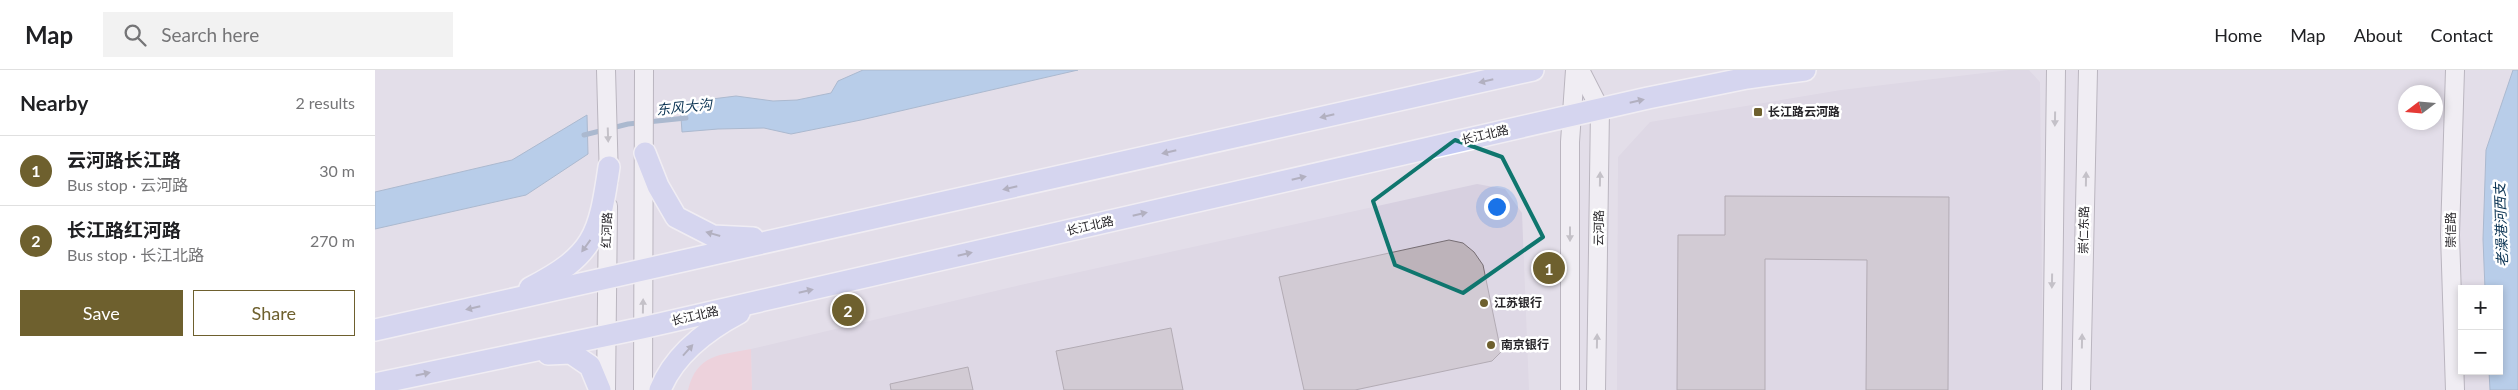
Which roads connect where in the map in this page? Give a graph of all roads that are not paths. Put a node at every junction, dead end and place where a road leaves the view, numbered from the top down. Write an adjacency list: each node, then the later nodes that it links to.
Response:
1 (606, 70): 13 (street, 红河路, one-way to 13)
2 (644, 70): 12 (street)
3 (1533, 70): 14 (main road, one-way to 14)
4 (1575, 70): 11 (street)
5 (1580, 70): 10 (street, 云河路)
6 (1805, 70): 10 (main road, 长江北路, one-way to 6)
7 (2056, 70): 30 (street, one-way to 30)
8 (2088, 70): 31 (street, 崇仁东路, one-way to 8)
9 (2455, 70): 32 (street, 崇信路)
10 (1600, 109): 11 (main road, 长江北路); 29 (street, 云河路, one-way to 10)
11 (1572, 116): 18 (main road, 长江北路, one-way to 11); 28 (street, one-way to 28)
12 (645, 153): 14 (main road, one-way to 12); 15 (street)
13 (609, 167): 16 (street, 红河路); 17 (main road, one-way to 17)
14 (778, 240): 15 (main road)
15 (643, 270): 16 (main road); 19 (street, one-way to 15)
16 (606, 279): 17 (main road); 21 (street, 红河路)
17 (505, 301): 20 (main road, one-way to 20)
18 (759, 302): 19 (main road, 长江北路); 27 (main road, one-way to 18)
19 (642, 328): 21 (main road, 长江北路); 26 (street)
20 (375, 330)
21 (605, 335): 22 (main road, 长江北路); 25 (street, 红河路)
22 (506, 356): 23 (main road, 长江北路, one-way to 22); 24 (main road)
23 (375, 384)
24 (600, 390)
25 (605, 390)
26 (643, 390)
27 (661, 390)
28 (1570, 390)
29 (1596, 390)
30 (2052, 390)
31 (2081, 390)
32 (2455, 390)

